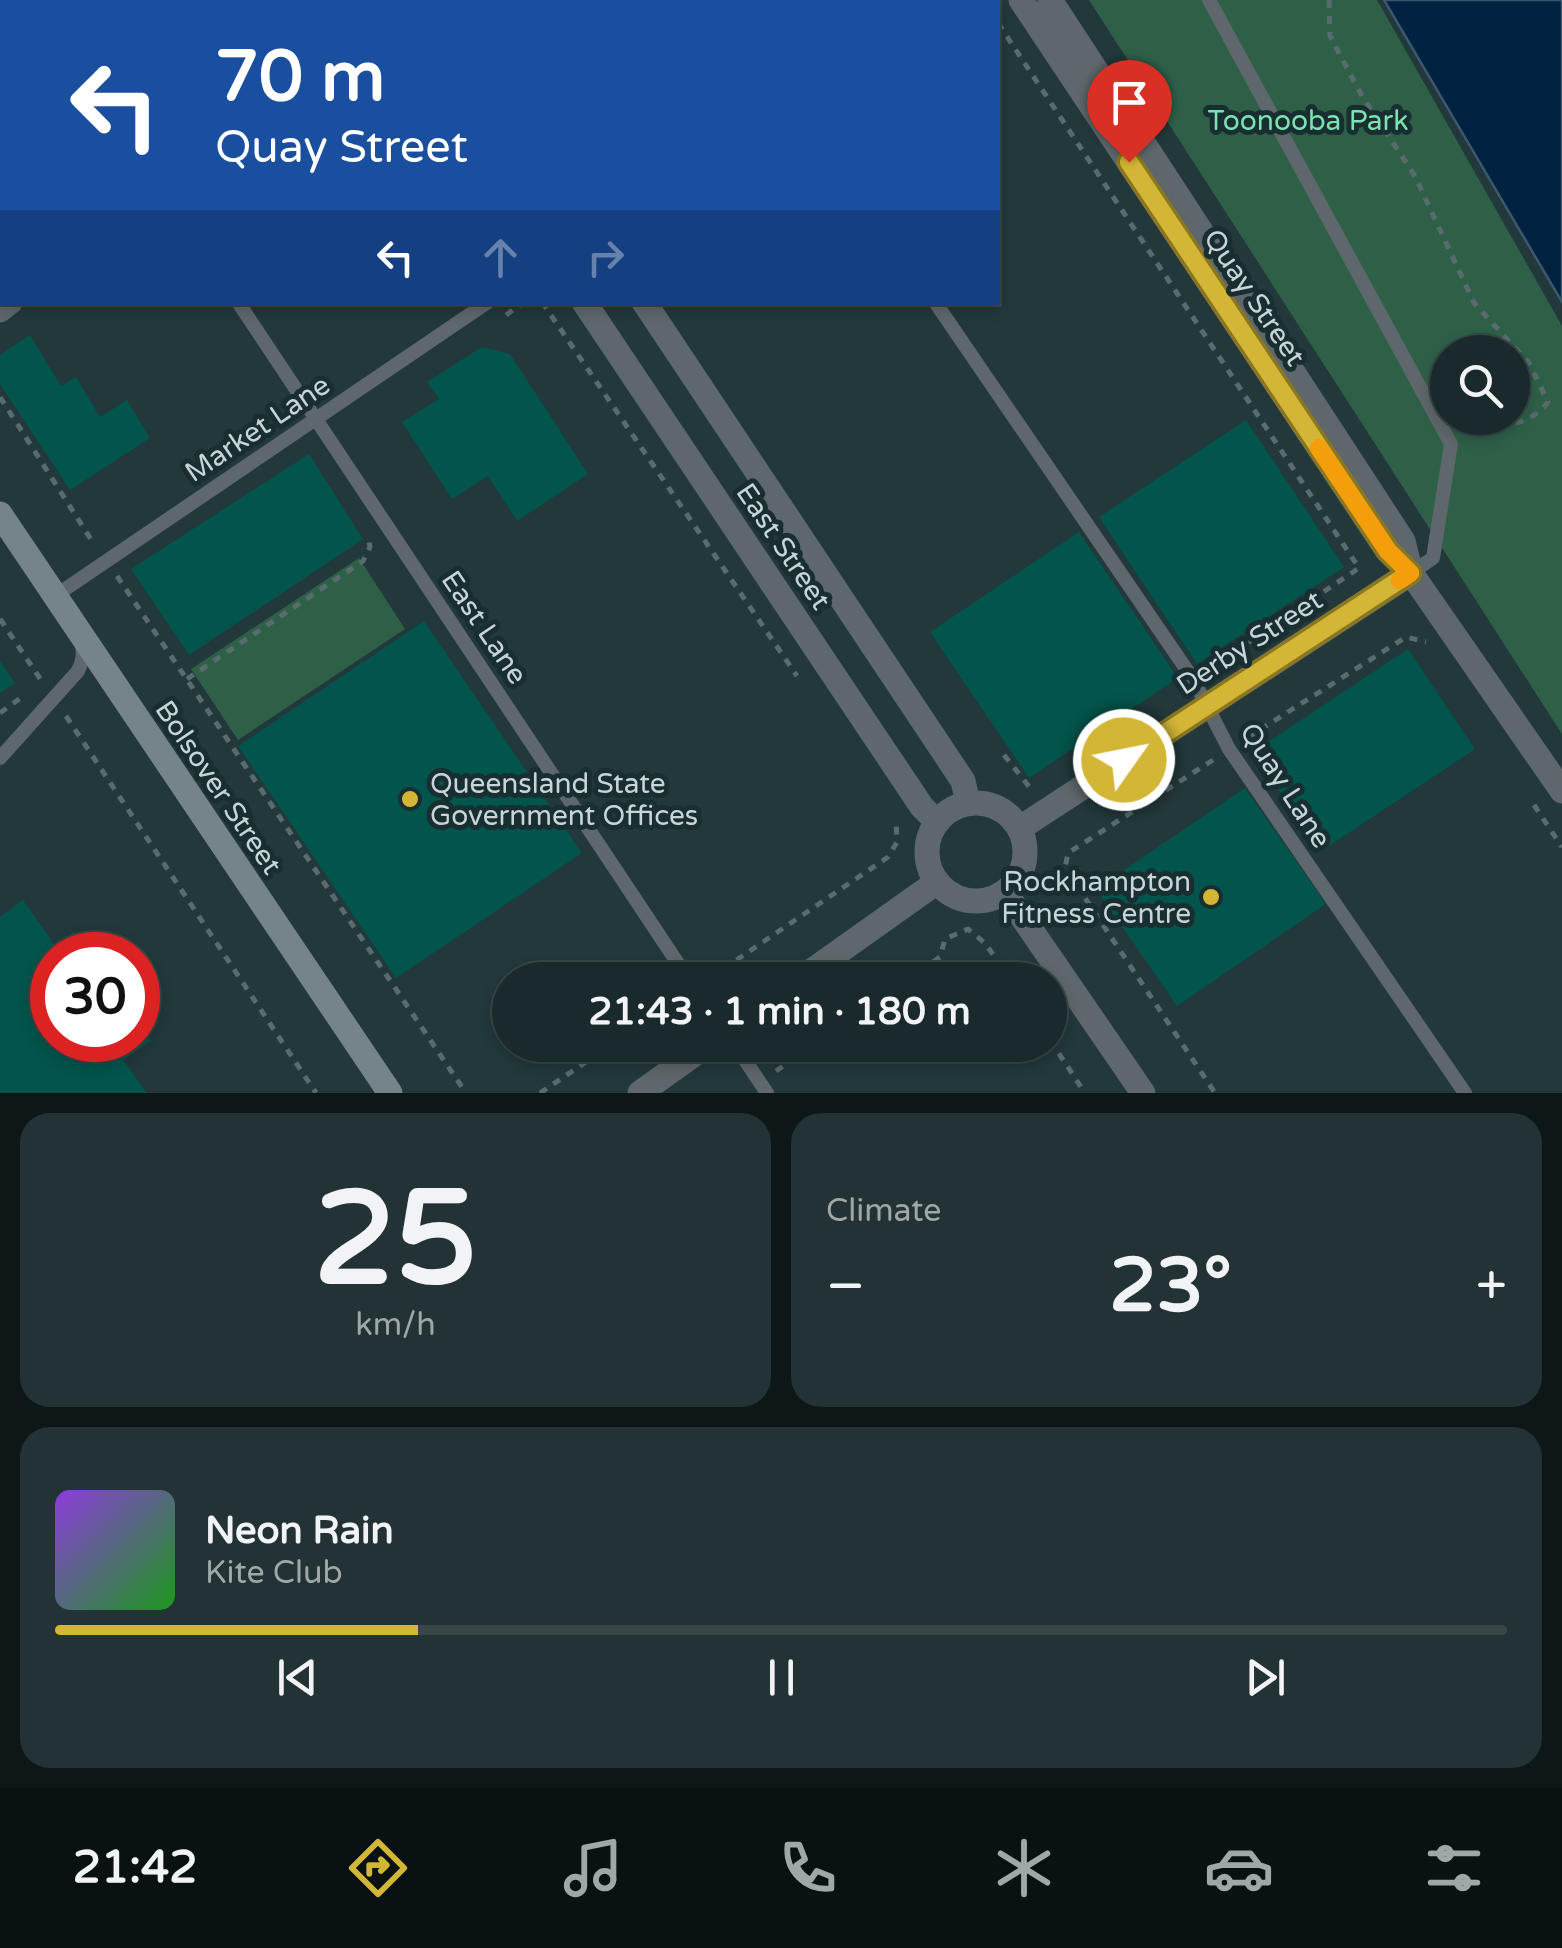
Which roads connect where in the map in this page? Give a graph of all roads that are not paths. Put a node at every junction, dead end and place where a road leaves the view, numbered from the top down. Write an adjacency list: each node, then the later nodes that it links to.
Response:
1 (1021, 0): 11 (street, Quay Street)
2 (1050, 0): 11 (street, Quay Street)
3 (1209, 0): 11 (lane)
4 (240, 305): 9 (lane, East Lane)
5 (484, 305): 9 (lane, Market Lane)
6 (586, 305): 18 (street, East Street)
7 (646, 305): 17 (street, East Street)
8 (937, 305): 14 (lane, Quay Lane)
9 (315, 418): 12 (lane, Market Lane); 22 (lane, East Lane)
10 (0, 514): 12 (main road, Bolsover Street)
11 (1410, 573): 14 (street, Derby Street); 16 (street, Quay Street)
12 (55, 596): 13 (main road, Bolsover Street)
13 (78, 631): 15 (lane); 26 (main road, Bolsover Street)
14 (1208, 705): 19 (street, Derby Street); 30 (lane, Quay Lane)
15 (0, 758)
16 (1562, 791)
17 (968, 803): 18 (street); 19 (street)
18 (937, 822): 20 (street)
19 (1020, 828): 21 (street)
20 (937, 882): 21 (street); 23 (street)
21 (1005, 892): 29 (street)
22 (677, 962)
23 (824, 962)
24 (683, 1062): 27 (street)
25 (746, 1062): 28 (lane)
26 (390, 1093)
27 (640, 1093)
28 (767, 1093)
29 (1143, 1093)
30 (1465, 1093)

